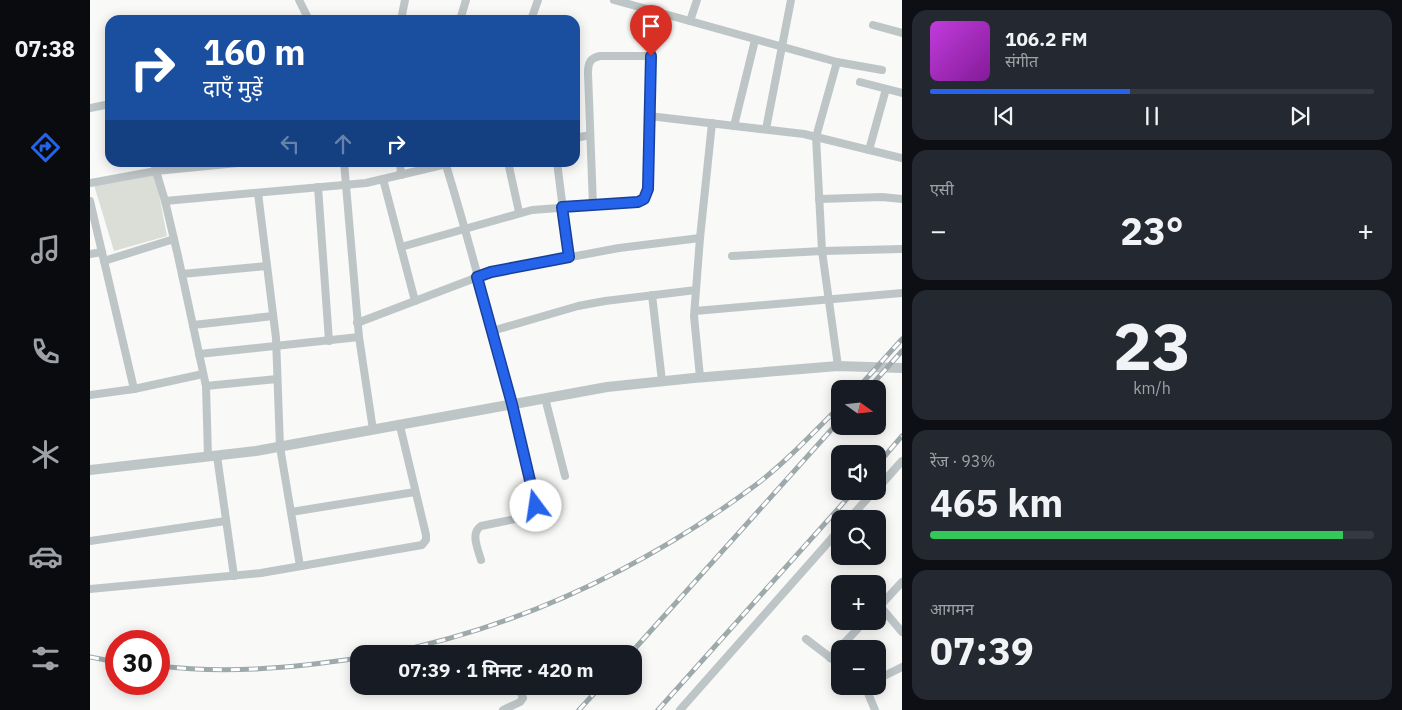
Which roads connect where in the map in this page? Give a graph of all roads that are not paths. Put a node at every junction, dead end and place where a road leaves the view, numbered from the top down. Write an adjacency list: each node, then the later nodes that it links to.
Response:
1 (299, 0): 9 (street)
2 (405, 0): 10 (street)
3 (466, 0): 11 (street)
4 (538, 0): 12 (street)
5 (614, 0): 8 (street)
6 (697, 0): 13 (street)
7 (791, 0): 17 (street)
8 (659, 13): 13 (street); 18 (street)
9 (306, 15)
10 (403, 15)
11 (462, 15)
12 (533, 15)
13 (690, 21): 16 (street)
14 (874, 25): 15 (street)
15 (902, 33)
16 (755, 40): 17 (street); 28 (street)
17 (783, 46): 19 (street); 29 (street)
18 (651, 56): 26 (street); 30 (street)
19 (837, 62): 20 (street); 32 (street)
20 (882, 70)
21 (860, 82): 22 (street)
22 (886, 89): 23 (street); 33 (street)
23 (902, 93)
24 (105, 105): 25 (street)
25 (90, 108)
26 (649, 116): 27 (street); 54 (street)
27 (712, 123): 28 (street); 58 (street)
28 (734, 126): 29 (street)
29 (766, 129): 32 (street)
30 (590, 135): 31 (street); 54 (street)
31 (580, 137)
32 (816, 137): 33 (street); 50 (street)
33 (870, 150): 34 (street)
34 (902, 158)
35 (155, 167): 43 (street)
36 (197, 167): 43 (street)
37 (344, 167): 47 (street)
38 (400, 167): 44 (street)
39 (437, 167): 44 (street)
40 (447, 167): 57 (street)
41 (509, 167): 56 (street)
42 (557, 167): 55 (street)
43 (156, 171): 46 (street); 53 (street)
44 (401, 175): 45 (street)
45 (383, 179): 47 (street); 60 (street)
46 (90, 183)
47 (346, 184): 48 (street); 78 (street)
48 (318, 187): 49 (street); 82 (street)
49 (258, 193): 53 (street); 68 (street)
50 (819, 199): 51 (street); 62 (street)
51 (902, 199)
52 (90, 201): 63 (street)
53 (165, 201): 59 (street)
54 (593, 206): 55 (street)
55 (562, 207): 56 (street); 66 (street)
56 (519, 212): 57 (street)
57 (465, 227): 60 (street); 70 (street)
58 (700, 238): 66 (street); 71 (street)
59 (174, 239): 67 (street); 69 (street)
60 (401, 247): 74 (street)
61 (902, 249): 62 (street)
62 (822, 251): 65 (street); 75 (street)
63 (102, 252): 64 (street); 67 (street)
64 (90, 254)
65 (732, 256)
66 (569, 257): 70 (street)
67 (104, 261): 92 (street)
68 (267, 266): 69 (street); 77 (street)
69 (182, 274): 79 (street)
70 (477, 277): 74 (street); 80 (street)
71 (696, 290): 73 (street); 76 (street)
72 (902, 293): 75 (street)
73 (652, 295): 80 (street); 90 (street)
74 (415, 301): 78 (street)
75 (829, 301): 76 (street); 85 (street)
76 (694, 311): 88 (street)
77 (273, 316): 79 (street); 83 (street)
78 (358, 323): 81 (street)
79 (193, 325): 84 (street)
80 (492, 331): 95 (street)
81 (359, 338): 82 (street); 97 (street)
82 (329, 341): 83 (street)
83 (276, 346): 84 (street); 89 (street)
84 (199, 354): 87 (street)
85 (838, 366): 86 (street); 88 (street)
86 (902, 368)
87 (203, 374): 91 (street); 92 (street)
88 (700, 377): 90 (street)
89 (277, 379): 91 (street); 98 (street)
90 (662, 381): 94 (street)
91 (206, 386): 99 (street)
92 (134, 389): 93 (street)
93 (90, 395)
94 (545, 398): 95 (street); 102 (street)
95 (512, 404): 96 (street); 111 (street)
96 (400, 426): 97 (street); 104 (street)
97 (374, 430): 98 (street)
98 (280, 447): 99 (street); 107 (street)
99 (212, 456): 101 (street); 108 (street)
100 (902, 460): 103 (street)
101 (90, 470)
102 (565, 476)
103 (886, 479)
104 (416, 492): 107 (street); 112 (street)
105 (866, 500): 106 (street)
106 (857, 510)
107 (291, 512): 112 (street)
108 (226, 520): 110 (street); 113 (street)
109 (831, 539): 127 (street)
110 (90, 541)
111 (481, 560)
112 (300, 566): 113 (street)
113 (234, 576): 115 (street)
114 (902, 582): 116 (street)
115 (90, 589)
116 (886, 599)
117 (886, 615): 119 (street)
118 (856, 630): 121 (street)
119 (902, 632)
120 (806, 638): 121 (street)
121 (830, 658)
122 (902, 667): 123 (street)
123 (886, 675)
124 (522, 695): 126 (street)
125 (869, 695): 128 (street)
126 (502, 710)
127 (680, 710)
128 (875, 710)

